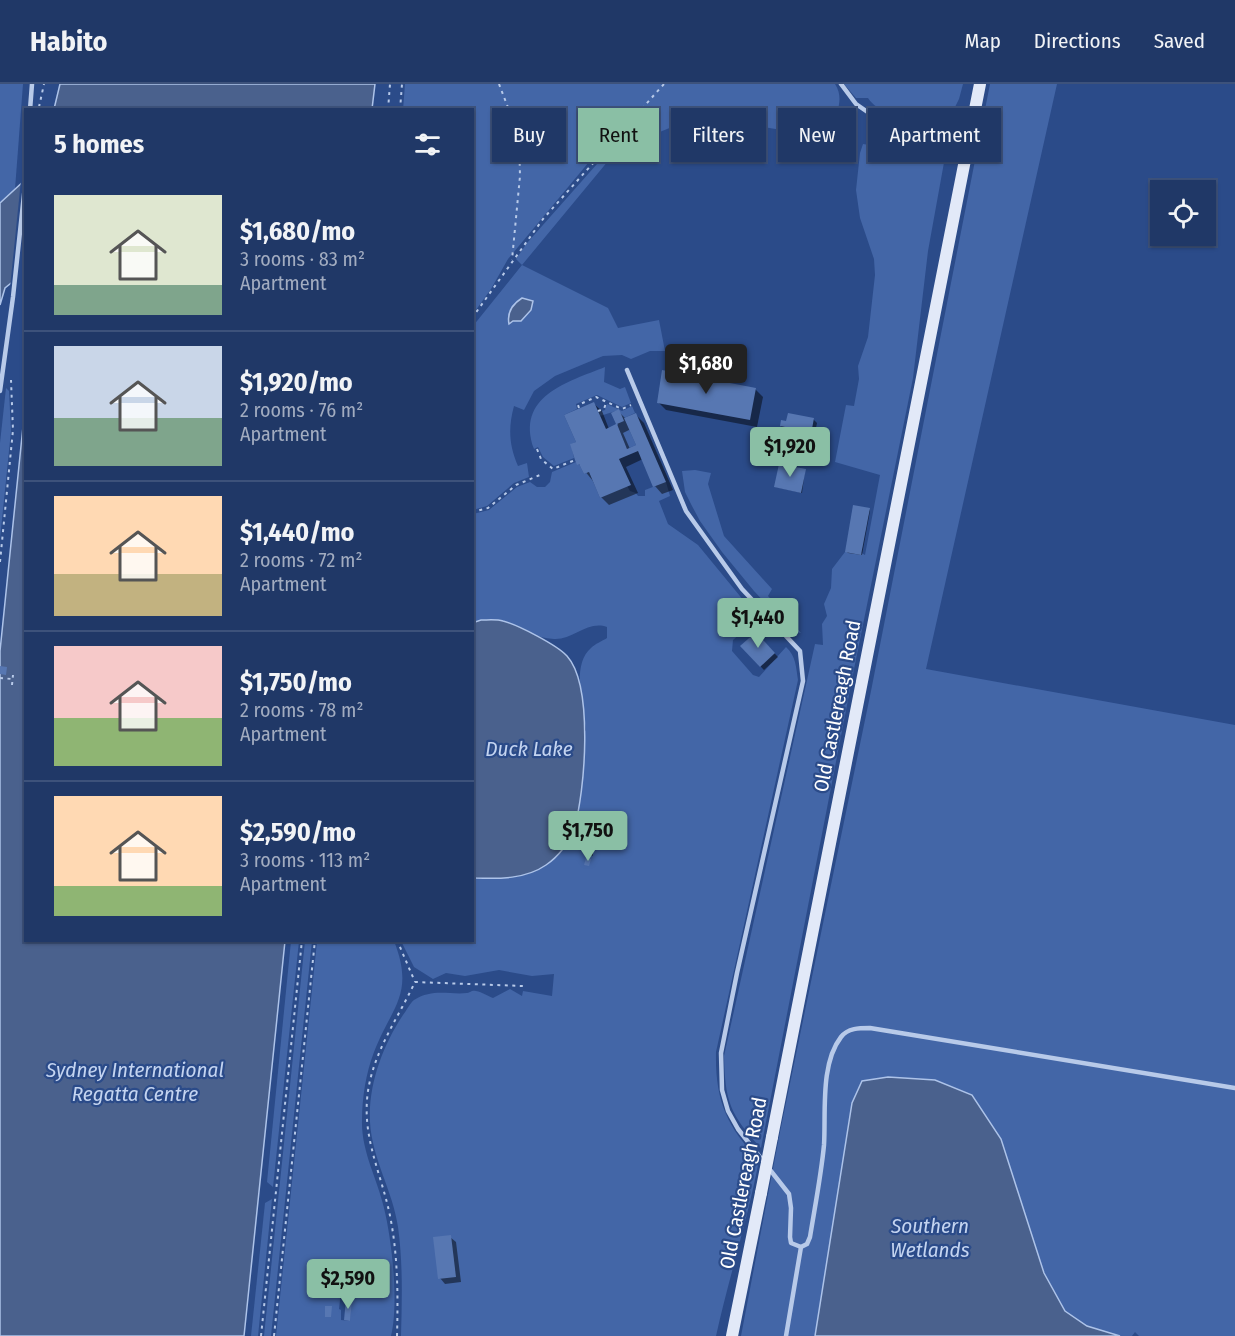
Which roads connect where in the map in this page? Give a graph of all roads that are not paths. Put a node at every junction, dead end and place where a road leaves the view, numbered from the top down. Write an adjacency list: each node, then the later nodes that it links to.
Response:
1 (32, 84): 4 (lane)
2 (841, 84): 6 (lane)
3 (980, 84): 5 (street, Old Castlereagh Road)
4 (30, 108)
5 (976, 108)
6 (868, 112)
7 (965, 162): 13 (street, Old Castlereagh Road, bridge)
8 (24, 195): 10 (lane)
9 (627, 370): 12 (lane)
10 (0, 391)
11 (1235, 1088): 12 (lane)
12 (801, 1247): 14 (lane)
13 (732, 1336)
14 (786, 1336)

